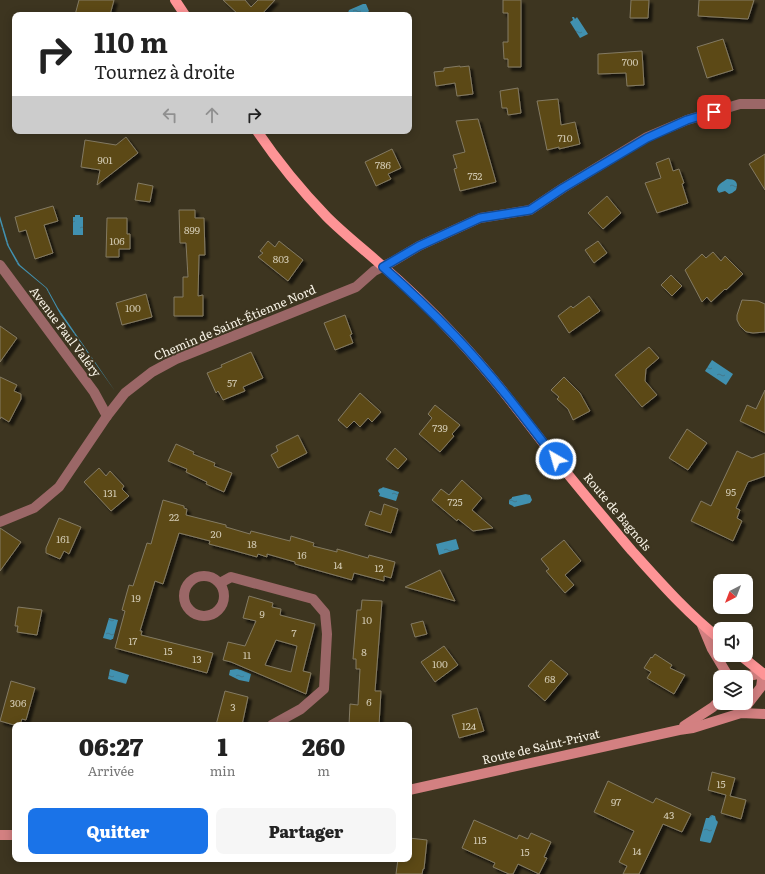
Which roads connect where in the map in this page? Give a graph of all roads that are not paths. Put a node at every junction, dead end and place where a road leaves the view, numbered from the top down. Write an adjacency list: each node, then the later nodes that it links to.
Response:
1 (175, 0): 2 (main road)
2 (182, 12)
3 (765, 104): 6 (street, Chemin de Saint-Étienne Nord)
4 (259, 134): 6 (main road, Route de Bagnols)
5 (0, 265): 7 (street, Avenue Paul Valéry)
6 (383, 267): 7 (street, Chemin de Saint-Étienne Nord); 10 (main road, Route de Bagnols)
7 (107, 416): 8 (street, Chemin de Saint-Étienne Nord)
8 (0, 522)
9 (220, 583): 9 (street); 21 (street)
10 (702, 625): 11 (main road, Route de Bagnols); 13 (street)
11 (713, 634)
12 (749, 662): 14 (main road)
13 (725, 670)
14 (764, 674): 15 (street); 18 (street)
15 (753, 675)
16 (713, 706): 22 (street)
17 (725, 710): 20 (street)
18 (741, 713): 19 (street, Route de Saint-Privat); 20 (street, Route de Saint-Privat)
19 (765, 714)
20 (728, 717): 22 (street, Route de Saint-Privat)
21 (278, 722)
22 (679, 730): 23 (street, Route de Saint-Privat)
23 (412, 789)
24 (0, 835): 25 (street)
25 (12, 835)

